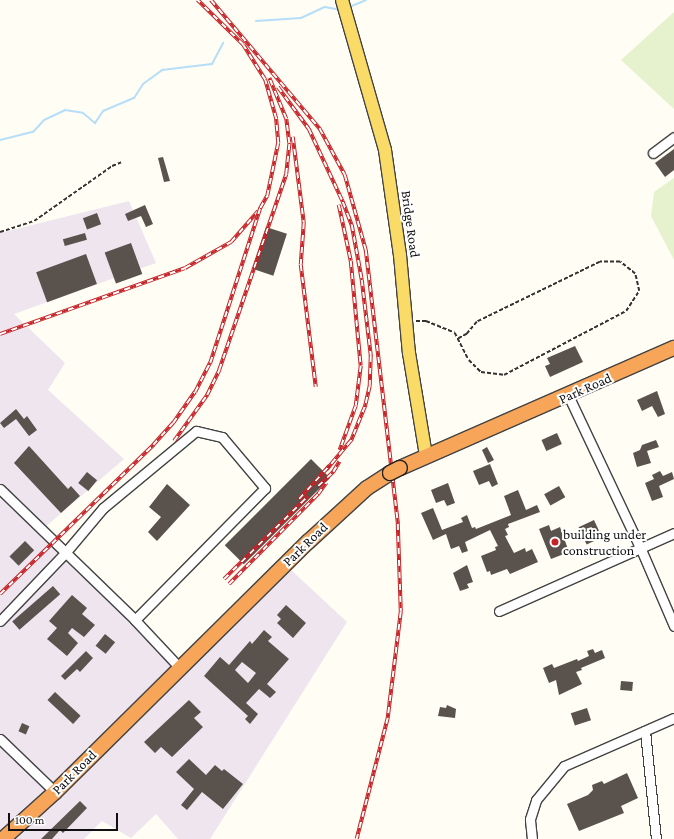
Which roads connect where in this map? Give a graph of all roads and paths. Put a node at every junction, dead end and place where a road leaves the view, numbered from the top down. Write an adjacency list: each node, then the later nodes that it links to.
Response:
1 (342, 0): 6 (main road, Bridge Road)
2 (674, 137): 3 (street)
3 (652, 153)
4 (122, 162): 5 (path)
5 (0, 232)
6 (406, 320): 7 (path); 10 (main road, Bridge Road)
7 (458, 339): 7 (path)
8 (674, 348): 9 (highway, Park Road)
9 (568, 395): 10 (highway, Park Road); 13 (street)
10 (426, 456): 19 (highway, Park Road)
11 (0, 489): 14 (street)
12 (674, 532): 13 (street)
13 (640, 547): 15 (street); 18 (street)
14 (65, 553): 16 (street); 16 (street); 17 (street)
15 (500, 611)
16 (135, 620): 19 (street)
17 (0, 621)
18 (674, 626)
19 (179, 667): 23 (highway, Park Road)
20 (674, 718): 21 (street)
21 (644, 731): 25 (street); 26 (street)
22 (0, 739): 23 (street)
23 (55, 792): 24 (highway, Park Road)
24 (4, 839)
25 (532, 839)
26 (656, 839)

